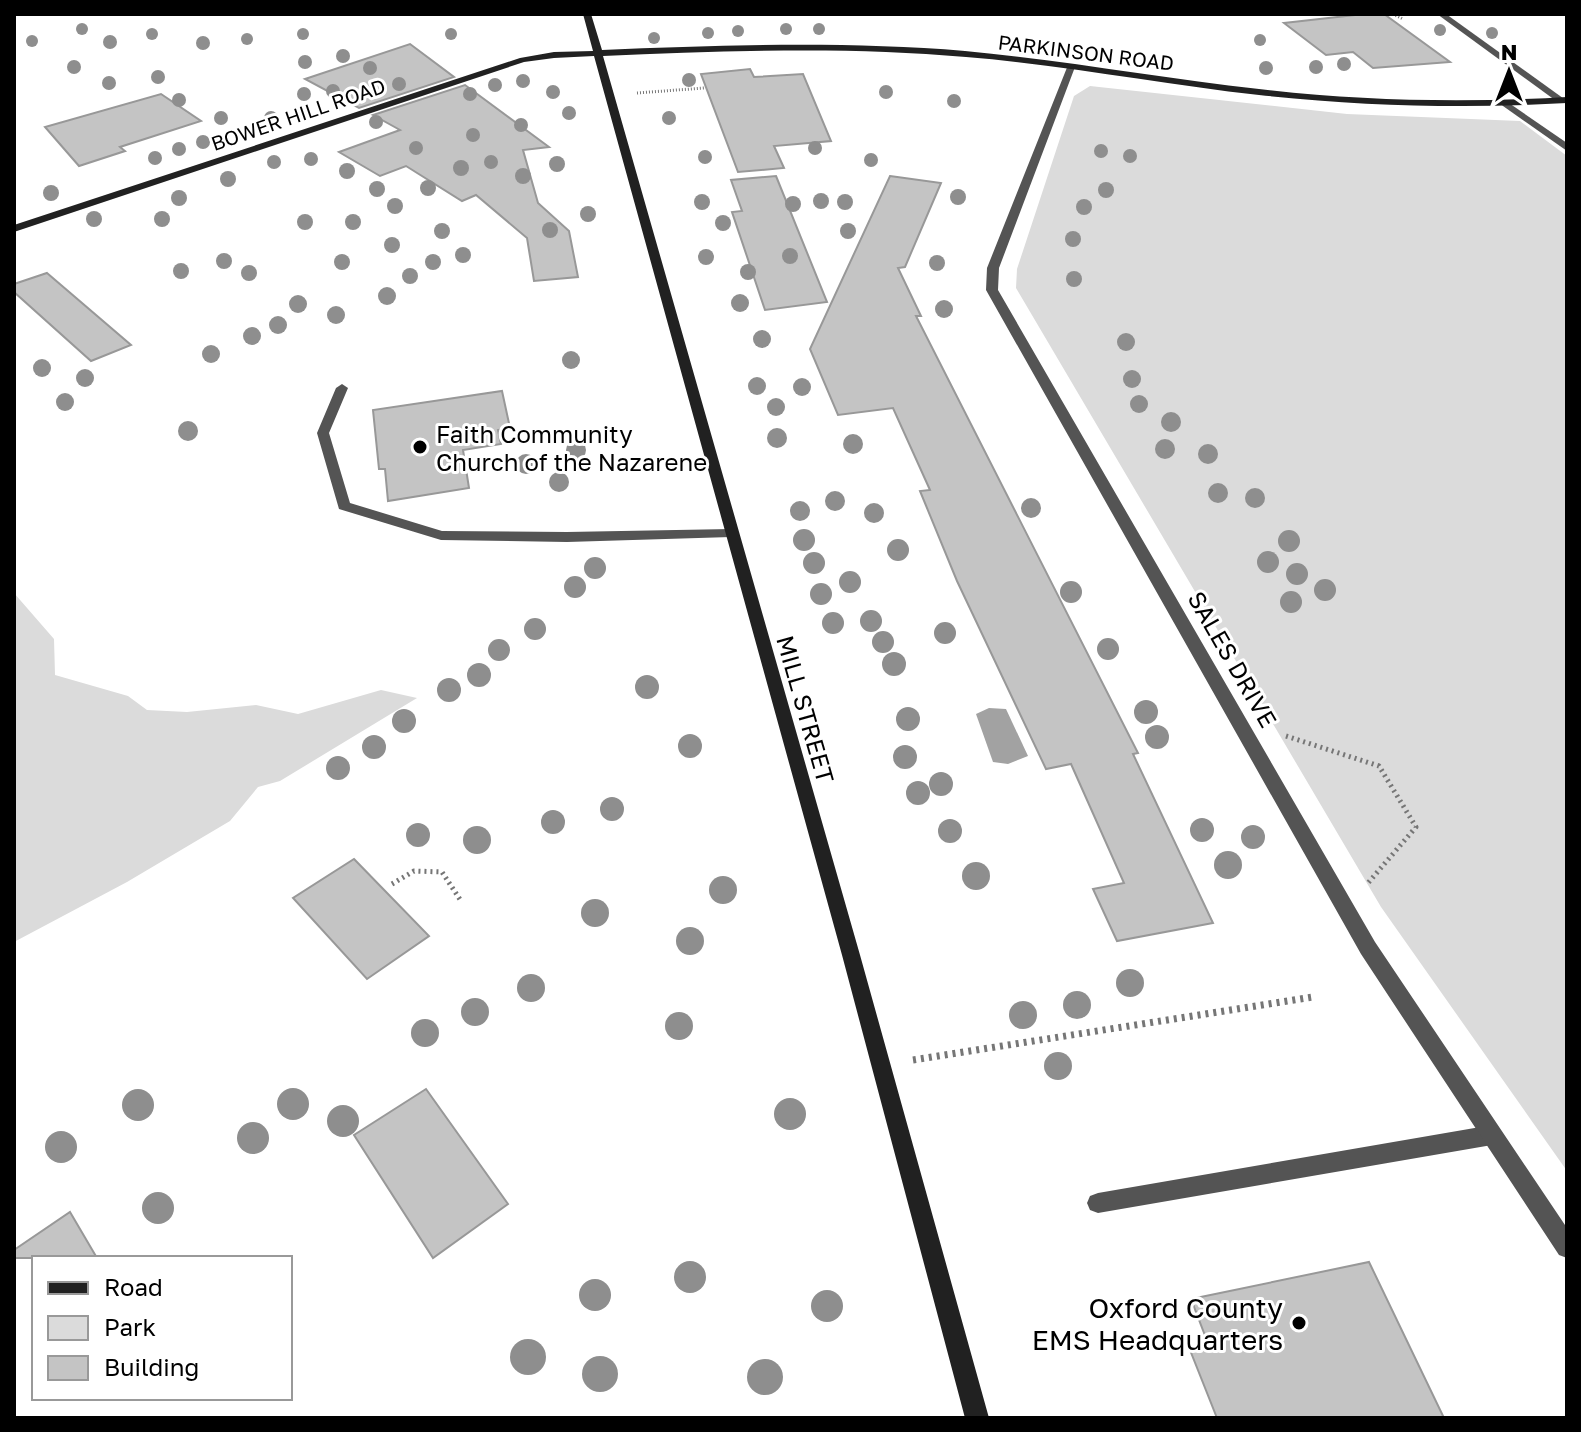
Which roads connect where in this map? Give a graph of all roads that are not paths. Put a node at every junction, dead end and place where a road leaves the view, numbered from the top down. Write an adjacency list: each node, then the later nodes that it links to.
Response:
1 (587, 14): 3 (main road, MILL STREET)
2 (1441, 14): 5 (street)
3 (599, 53): 4 (main road, PARKINSON ROAD); 8 (main road, BOWER HILL ROAD); 10 (main road, MILL STREET)
4 (1071, 67): 6 (main road, PARKINSON ROAD); 11 (street, SALES DRIVE)
5 (1564, 101): 6 (main road, PARKINSON ROAD)
6 (1506, 104): 7 (street)
7 (1567, 148)
8 (14, 229)
9 (342, 388): 10 (street)
10 (731, 533): 14 (main road, MILL STREET)
11 (1492, 1135): 12 (street); 13 (street, SALES DRIVE)
12 (1098, 1203)
13 (1567, 1247)
14 (977, 1418)

